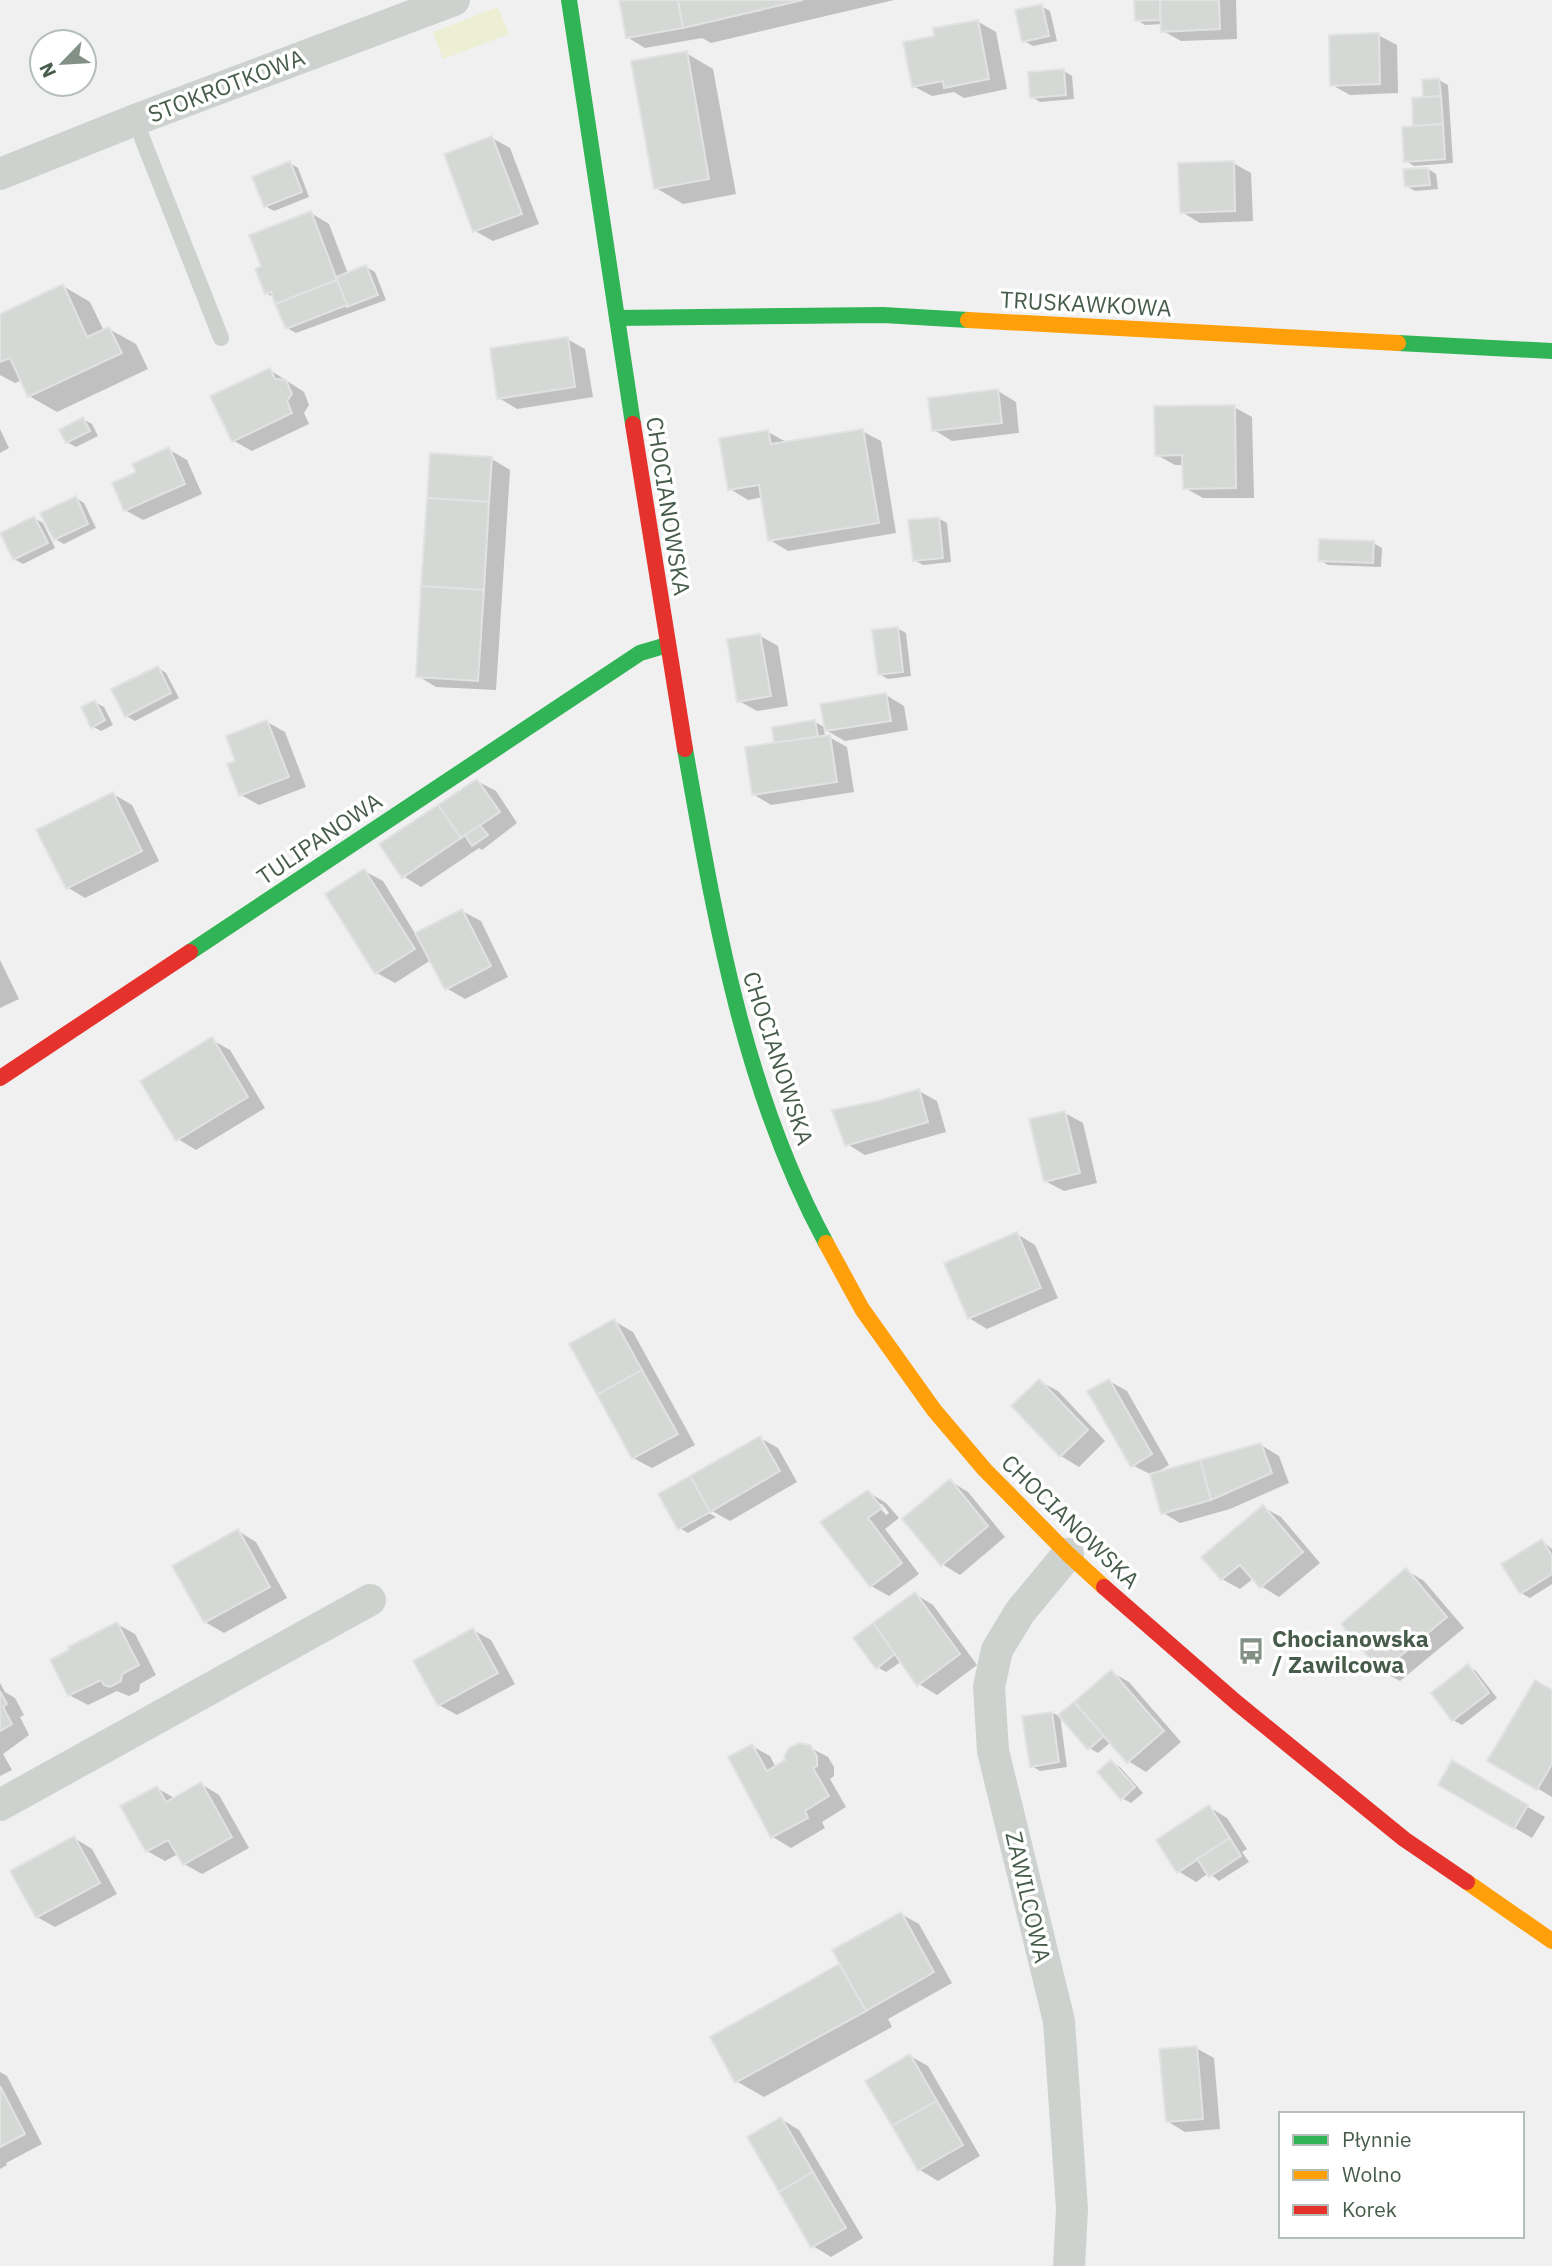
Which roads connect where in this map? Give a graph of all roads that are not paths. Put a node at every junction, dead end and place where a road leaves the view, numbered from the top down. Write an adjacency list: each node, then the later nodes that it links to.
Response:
1 (454, 0): 3 (street, STOKROTKOWA)
2 (569, 0): 5 (street, CHOCIANOWSKA)
3 (135, 120): 4 (street, STOKROTKOWA); 6 (lane)
4 (0, 174)
5 (617, 318): 7 (street, TRUSKAWKOWA); 8 (street, CHOCIANOWSKA)
6 (221, 338)
7 (1552, 351)
8 (667, 645): 9 (street, TULIPANOWA); 10 (street, CHOCIANOWSKA)
9 (0, 1079)
10 (1068, 1554): 13 (street, CHOCIANOWSKA); 14 (street, ZAWILCOWA)
11 (370, 1600): 12 (street)
12 (0, 1805)
13 (1552, 1941)
14 (1069, 2266)

